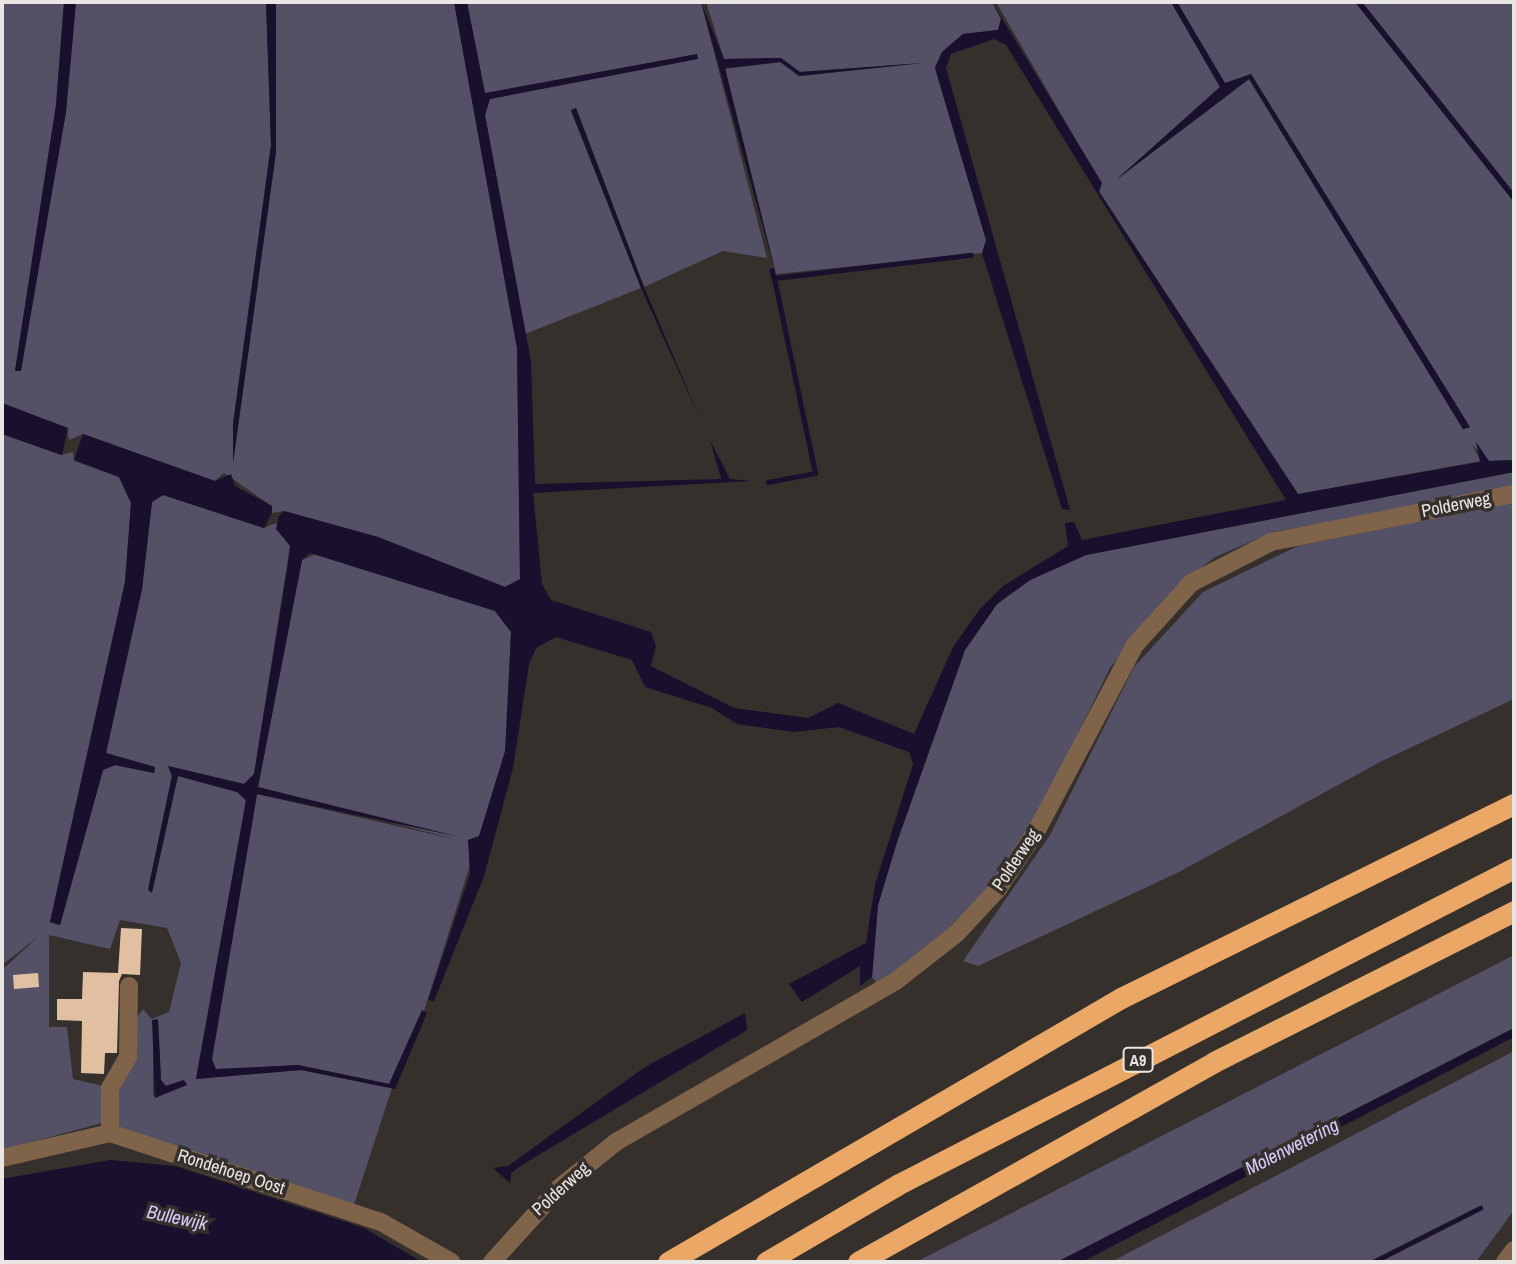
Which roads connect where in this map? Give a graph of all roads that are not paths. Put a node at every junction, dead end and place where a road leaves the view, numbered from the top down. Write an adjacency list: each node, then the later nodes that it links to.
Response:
1 (1514, 494): 10 (street, Polderweg)
2 (1514, 804): 11 (highway)
3 (1514, 868): 12 (highway, A9)
4 (1514, 911): 13 (highway, A9)
5 (129, 986): 6 (street)
6 (110, 1133): 7 (street); 9 (street, Rondehoep Oost)
7 (2, 1158)
8 (1514, 1250): 14 (street)
9 (451, 1262)
10 (492, 1262)
11 (668, 1262)
12 (766, 1262)
13 (858, 1262)
14 (1505, 1262)

